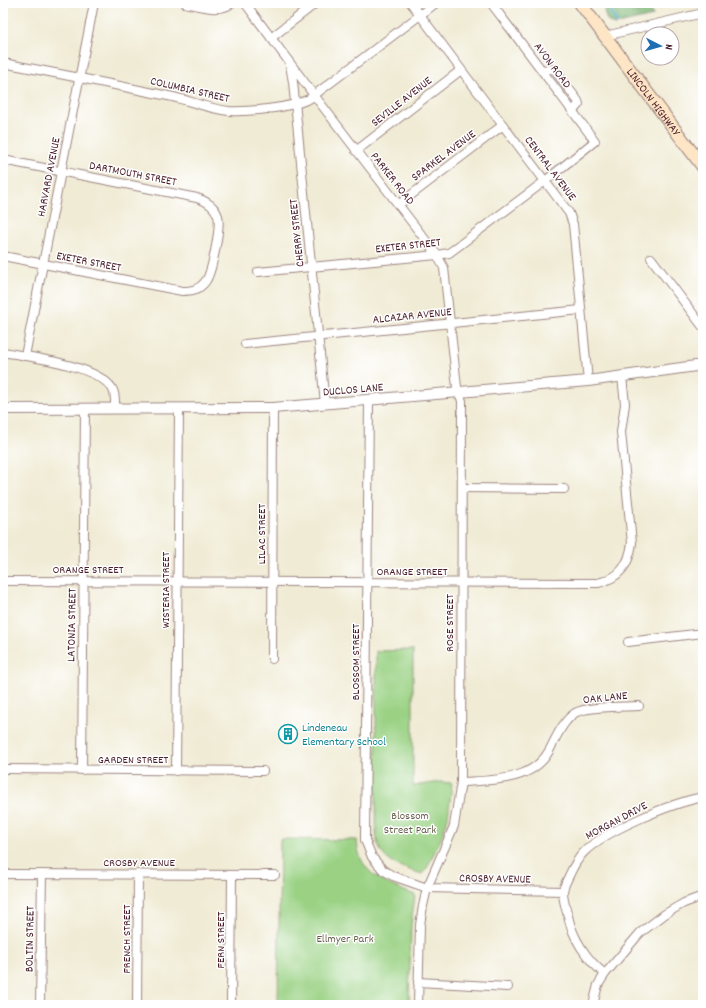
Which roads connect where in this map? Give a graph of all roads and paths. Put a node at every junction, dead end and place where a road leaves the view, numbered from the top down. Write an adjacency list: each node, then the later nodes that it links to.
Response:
1 (94, 3): 17 (street, HARVARD AVENUE)
2 (185, 3): 3 (street)
3 (232, 3)
4 (245, 3): 13 (street, PARKER ROAD)
5 (316, 3): 13 (street)
6 (411, 3): 11 (street, CENTRAL AVENUE)
7 (436, 3): 11 (street, COLUMBIA STREET)
8 (491, 3): 21 (street, AVON ROAD)
9 (580, 3): 12 (main road, LINCOLN HIGHWAY)
10 (703, 14): 12 (street)
11 (420, 15): 16 (street, CENTRAL AVENUE); 18 (street, COLUMBIA STREET)
12 (605, 36): 24 (main road, LINCOLN HIGHWAY)
13 (271, 38): 14 (street, PARKER ROAD)
14 (288, 60): 18 (street, PARKER ROAD); 19 (street, CHERRY STREET)
15 (3, 63): 17 (street, COLUMBIA STREET)
16 (461, 70): 20 (street, CENTRAL AVENUE); 22 (street, SEVILLE AVENUE)
17 (79, 78): 19 (street, COLUMBIA STREET); 25 (street, HARVARD AVENUE)
18 (314, 95): 19 (street, COLUMBIA STREET); 22 (street, PARKER ROAD)
19 (295, 105): 33 (street, CHERRY STREET)
20 (503, 125): 26 (street, CENTRAL AVENUE); 27 (street, SPARKEL AVENUE)
21 (595, 141): 26 (street, EXETER STREET)
22 (356, 151): 27 (street, PARKER ROAD)
23 (3, 160): 25 (street, DARTMOUTH STREET)
24 (703, 166)
25 (61, 171): 28 (street, DARTMOUTH STREET); 32 (street, HARVARD AVENUE)
26 (545, 181): 29 (street, EXETER STREET); 35 (street, CENTRAL AVENUE)
27 (398, 205): 29 (street, PARKER ROAD)
28 (215, 249): 32 (street, EXETER STREET)
29 (437, 255): 33 (street, EXETER STREET); 36 (street, PARKER ROAD)
30 (3, 256): 32 (street, EXETER STREET)
31 (651, 258): 37 (street)
32 (42, 264): 41 (street, HARVARD AVENUE)
33 (311, 268): 34 (street, EXETER STREET); 38 (street, CHERRY STREET)
34 (258, 272)
35 (581, 310): 36 (street, ALCAZAR AVENUE); 44 (street, CENTRAL AVENUE)
36 (449, 323): 38 (street, ALCAZAR AVENUE); 45 (street, PARKER ROAD)
37 (703, 327)
38 (318, 337): 39 (street, ALCAZAR AVENUE); 47 (street, CHERRY STREET)
39 (245, 344)
40 (3, 352): 41 (street)
41 (25, 356): 51 (street)
42 (703, 365): 43 (street, DUCLOS LANE)
43 (622, 377): 44 (street, DUCLOS LANE); 60 (street, ORANGE STREET)
44 (588, 381): 45 (street, DUCLOS LANE)
45 (459, 393): 46 (street, DUCLOS LANE); 53 (street, ROSE STREET)
46 (369, 401): 47 (street, DUCLOS LANE); 59 (street, BLOSSOM STREET)
47 (325, 404): 48 (street, DUCLOS LANE)
48 (273, 408): 52 (street, DUCLOS LANE); 58 (street, LILAC STREET)
49 (3, 409): 50 (street, DUCLOS LANE)
50 (85, 409): 51 (street, DUCLOS LANE); 56 (street, LATONIA STREET)
51 (115, 409): 52 (street, DUCLOS LANE)
52 (179, 409): 57 (street, WISTERIA STREET)
53 (462, 488): 54 (street); 60 (street, ROSE STREET)
54 (564, 489)
55 (3, 581): 56 (street, ORANGE STREET)
56 (84, 581): 57 (street, ORANGE STREET); 66 (street, LATONIA STREET)
57 (177, 581): 58 (street, ORANGE STREET); 67 (street, WISTERIA STREET)
58 (273, 582): 59 (street, ORANGE STREET); 63 (street, LILAC STREET)
59 (368, 582): 60 (street, ORANGE STREET); 76 (street, BLOSSOM STREET)
60 (461, 583): 69 (street, ROSE STREET)
61 (703, 633): 62 (street)
62 (628, 642)
63 (272, 659)
64 (639, 706): 69 (street, OAK LANE)
65 (3, 769): 66 (street, GARDEN STREET)
66 (82, 770): 67 (street, GARDEN STREET)
67 (176, 771): 68 (street, GARDEN STREET)
68 (263, 771)
69 (461, 782): 76 (street, ROSE STREET)
70 (703, 797): 77 (street, MORGAN DRIVE)
71 (3, 874): 72 (street, CROSBY AVENUE)
72 (42, 874): 73 (street, CROSBY AVENUE); 82 (street, BOLTIN STREET)
73 (138, 874): 74 (street, CROSBY AVENUE); 83 (street, FRENCH STREET)
74 (232, 875): 75 (street, CROSBY AVENUE); 84 (street, FERN STREET)
75 (275, 875)
76 (427, 888): 77 (street, CROSBY AVENUE); 80 (street, ROSE STREET)
77 (563, 891): 79 (street)
78 (703, 896): 79 (street)
79 (605, 974): 86 (street)
80 (418, 982): 81 (street); 85 (street, ROSE STREET)
81 (508, 987)
82 (40, 1005)
83 (137, 1005)
84 (231, 1005)
85 (418, 1005)
86 (593, 1005)

